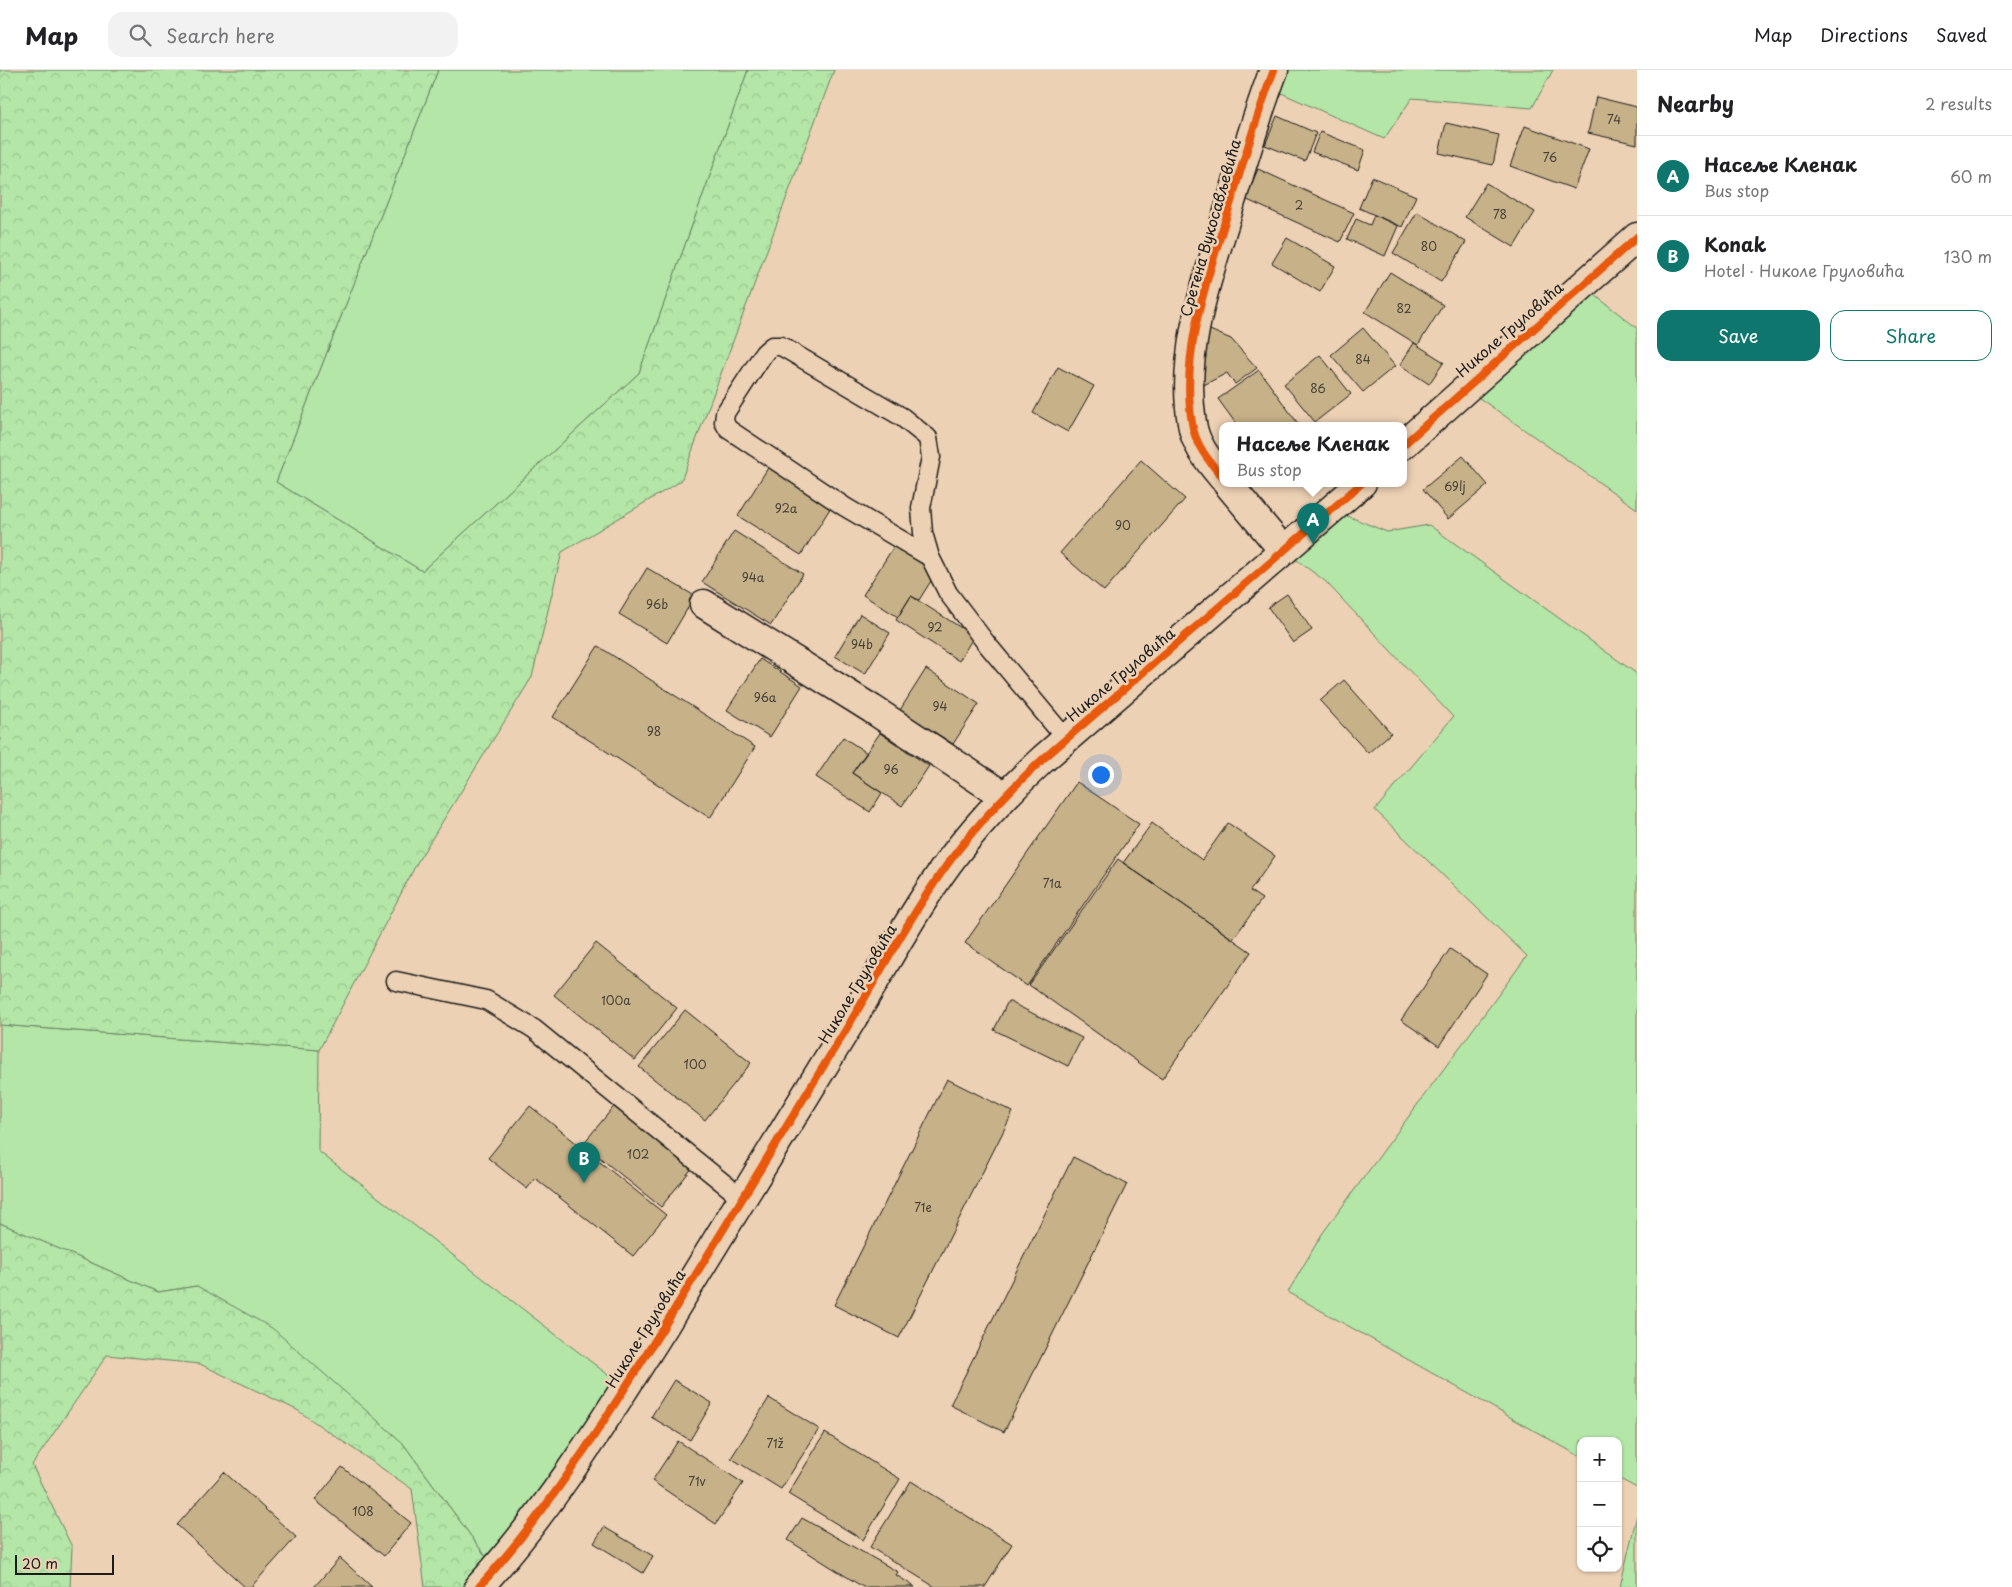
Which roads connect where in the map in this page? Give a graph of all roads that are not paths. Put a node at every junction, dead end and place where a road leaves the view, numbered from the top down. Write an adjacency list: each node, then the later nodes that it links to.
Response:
1 (1274, 70): 4 (street, Сретена Вукосављевића)
2 (1637, 237): 3 (street, Николе Груловића)
3 (1407, 441)
4 (1219, 473)
5 (1230, 487): 7 (street)
6 (1357, 487): 7 (street, Николе Груловића)
7 (1284, 550): 10 (street, Николе Груловића)
8 (930, 557): 8 (lane); 10 (lane)
9 (704, 604): 11 (street)
10 (1066, 739): 11 (street, Николе Груловића)
11 (1004, 796): 13 (street, Николе Груловића)
12 (396, 981): 13 (lane)
13 (743, 1199): 14 (street, Николе Груловића)
14 (479, 1587)

